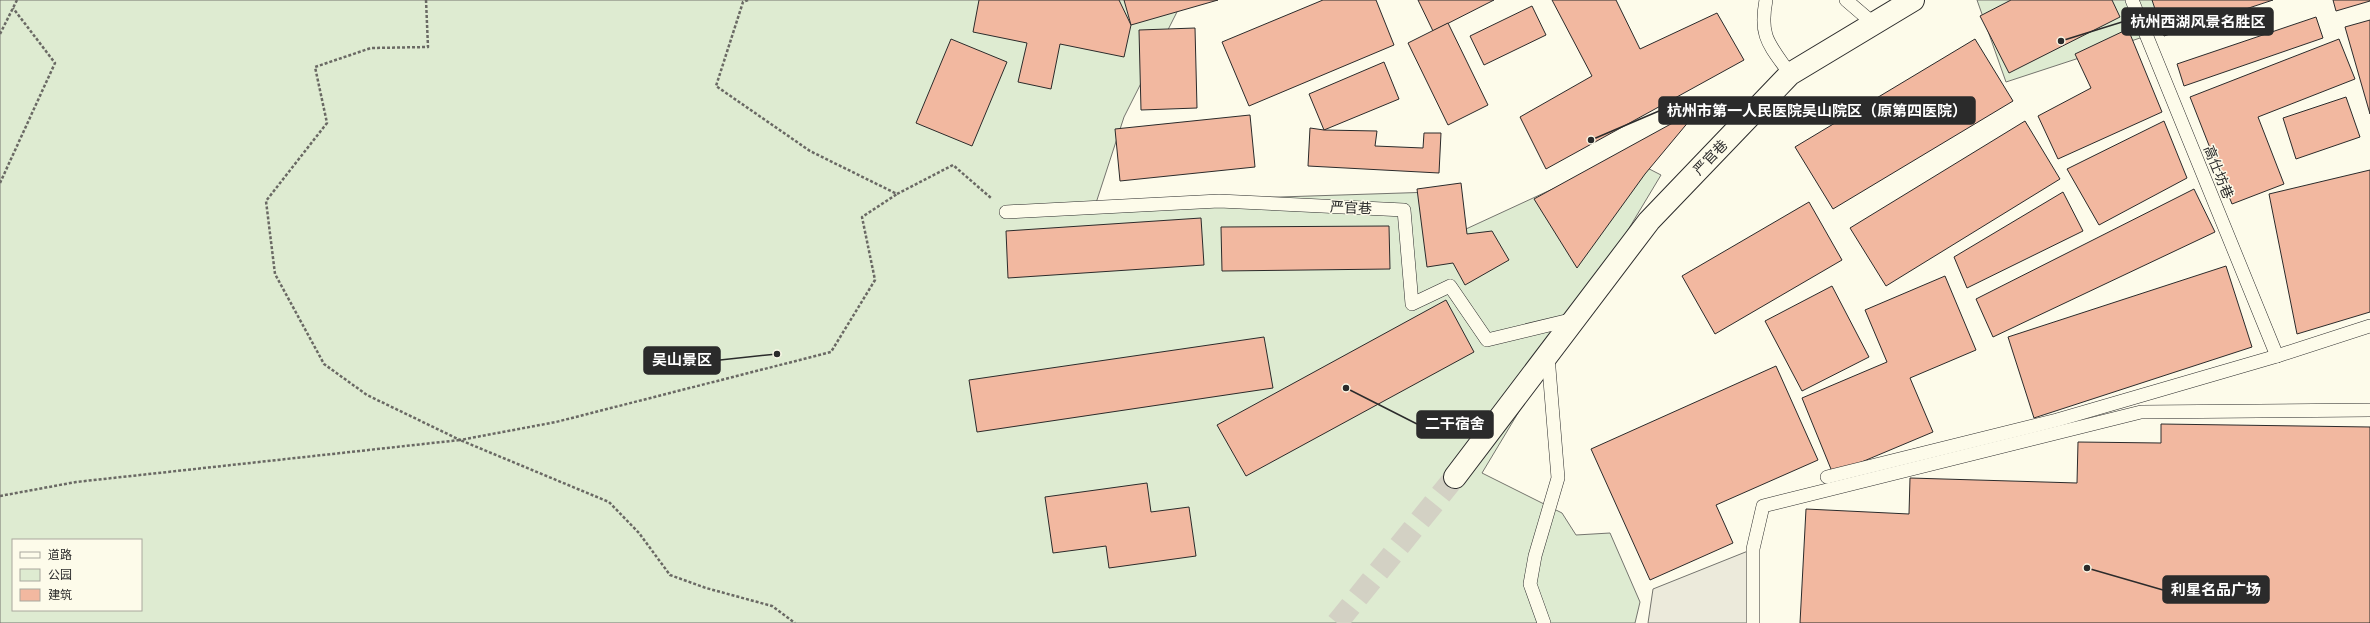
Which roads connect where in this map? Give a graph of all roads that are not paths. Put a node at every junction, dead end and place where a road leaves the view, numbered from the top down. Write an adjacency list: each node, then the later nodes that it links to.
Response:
1 (1766, 0): 6 (lane)
2 (1846, 0): 5 (lane)
3 (1913, 0): 5 (street, 严官巷)
4 (2132, 0): 11 (lane, 高仕坊巷)
5 (1874, 24): 6 (street, 严官巷)
6 (1790, 74): 8 (street, 严官巷)
7 (1006, 212): 8 (lane, 严官巷)
8 (1576, 318): 10 (street, 严官巷)
9 (2370, 326): 11 (lane)
10 (1548, 356): 13 (street, 严官巷); 15 (lane)
11 (2277, 356): 14 (lane)
12 (2370, 410): 16 (lane)
13 (1455, 477)
14 (1827, 477)
15 (1544, 623)
16 (1753, 623)

